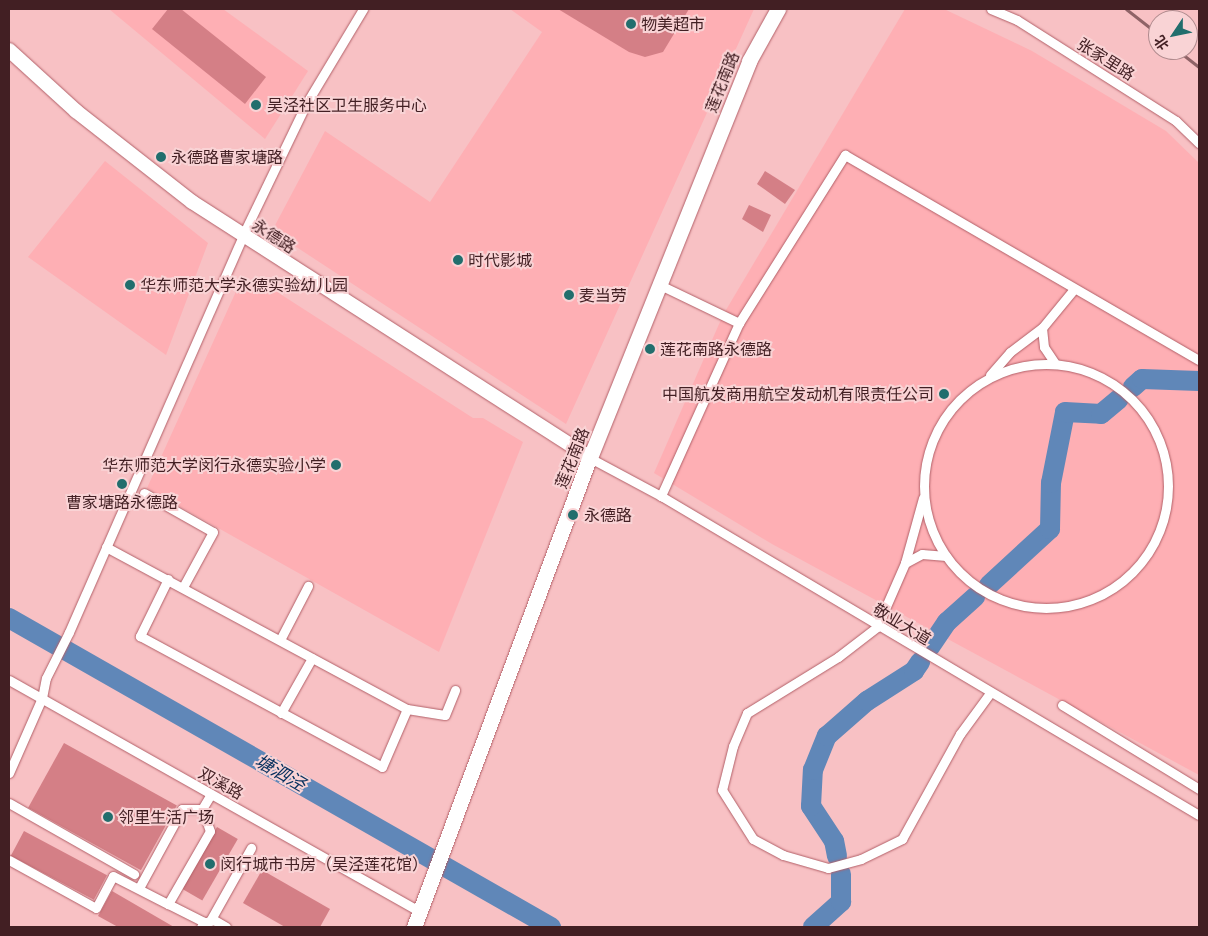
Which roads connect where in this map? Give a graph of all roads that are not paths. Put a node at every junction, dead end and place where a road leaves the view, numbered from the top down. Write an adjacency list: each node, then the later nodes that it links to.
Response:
1 (363, 9): 6 (street)
2 (778, 9): 7 (main road, 莲花南路)
3 (991, 9): 5 (street, 张家里路)
4 (9, 50): 6 (street, 永德路)
5 (1199, 143)
6 (242, 237): 14 (street, 永德路); 18 (street)
7 (660, 285): 9 (street); 14 (main road, 莲花南路)
8 (1074, 289): 9 (street); 10 (street); 11 (street)
9 (739, 323): 16 (street)
10 (1042, 328): 12 (street); 13 (street)
11 (1199, 360)
12 (1054, 362): 13 (street); 19 (street)
13 (986, 379): 17 (street)
14 (590, 458): 16 (street, 敬业大道); 45 (main road, 莲花南路)
15 (144, 493): 23 (street)
16 (661, 496): 24 (street, 敬业大道)
17 (923, 498): 19 (street); 20 (street)
18 (106, 546): 21 (street); 30 (street)
19 (946, 556): 20 (street)
20 (905, 562): 24 (street)
21 (168, 579): 23 (street); 33 (street)
22 (308, 586): 25 (street)
23 (183, 587): 25 (street)
24 (877, 626): 29 (street, 敬业大道); 29 (street)
25 (280, 640): 26 (street)
26 (312, 658): 32 (street); 33 (street)
27 (9, 680): 30 (street, 双溪路)
28 (455, 690): 32 (street)
29 (990, 693): 39 (street, 敬业大道)
30 (42, 698): 34 (street); 36 (street, 双溪路)
31 (1062, 705): 35 (street)
32 (407, 709): 33 (street)
33 (281, 713)
34 (9, 773)
35 (1199, 789)
36 (211, 794): 38 (street); 45 (street, 双溪路)
37 (9, 803): 42 (street)
38 (202, 809): 43 (street); 44 (street)
39 (1199, 815)
40 (251, 848): 46 (street)
41 (9, 860): 43 (street)
42 (134, 874)
43 (139, 888): 44 (street)
44 (168, 904): 46 (street)
45 (420, 912): 48 (main road, 莲花南路)
46 (205, 923): 47 (street)
47 (226, 927)
48 (414, 927)

